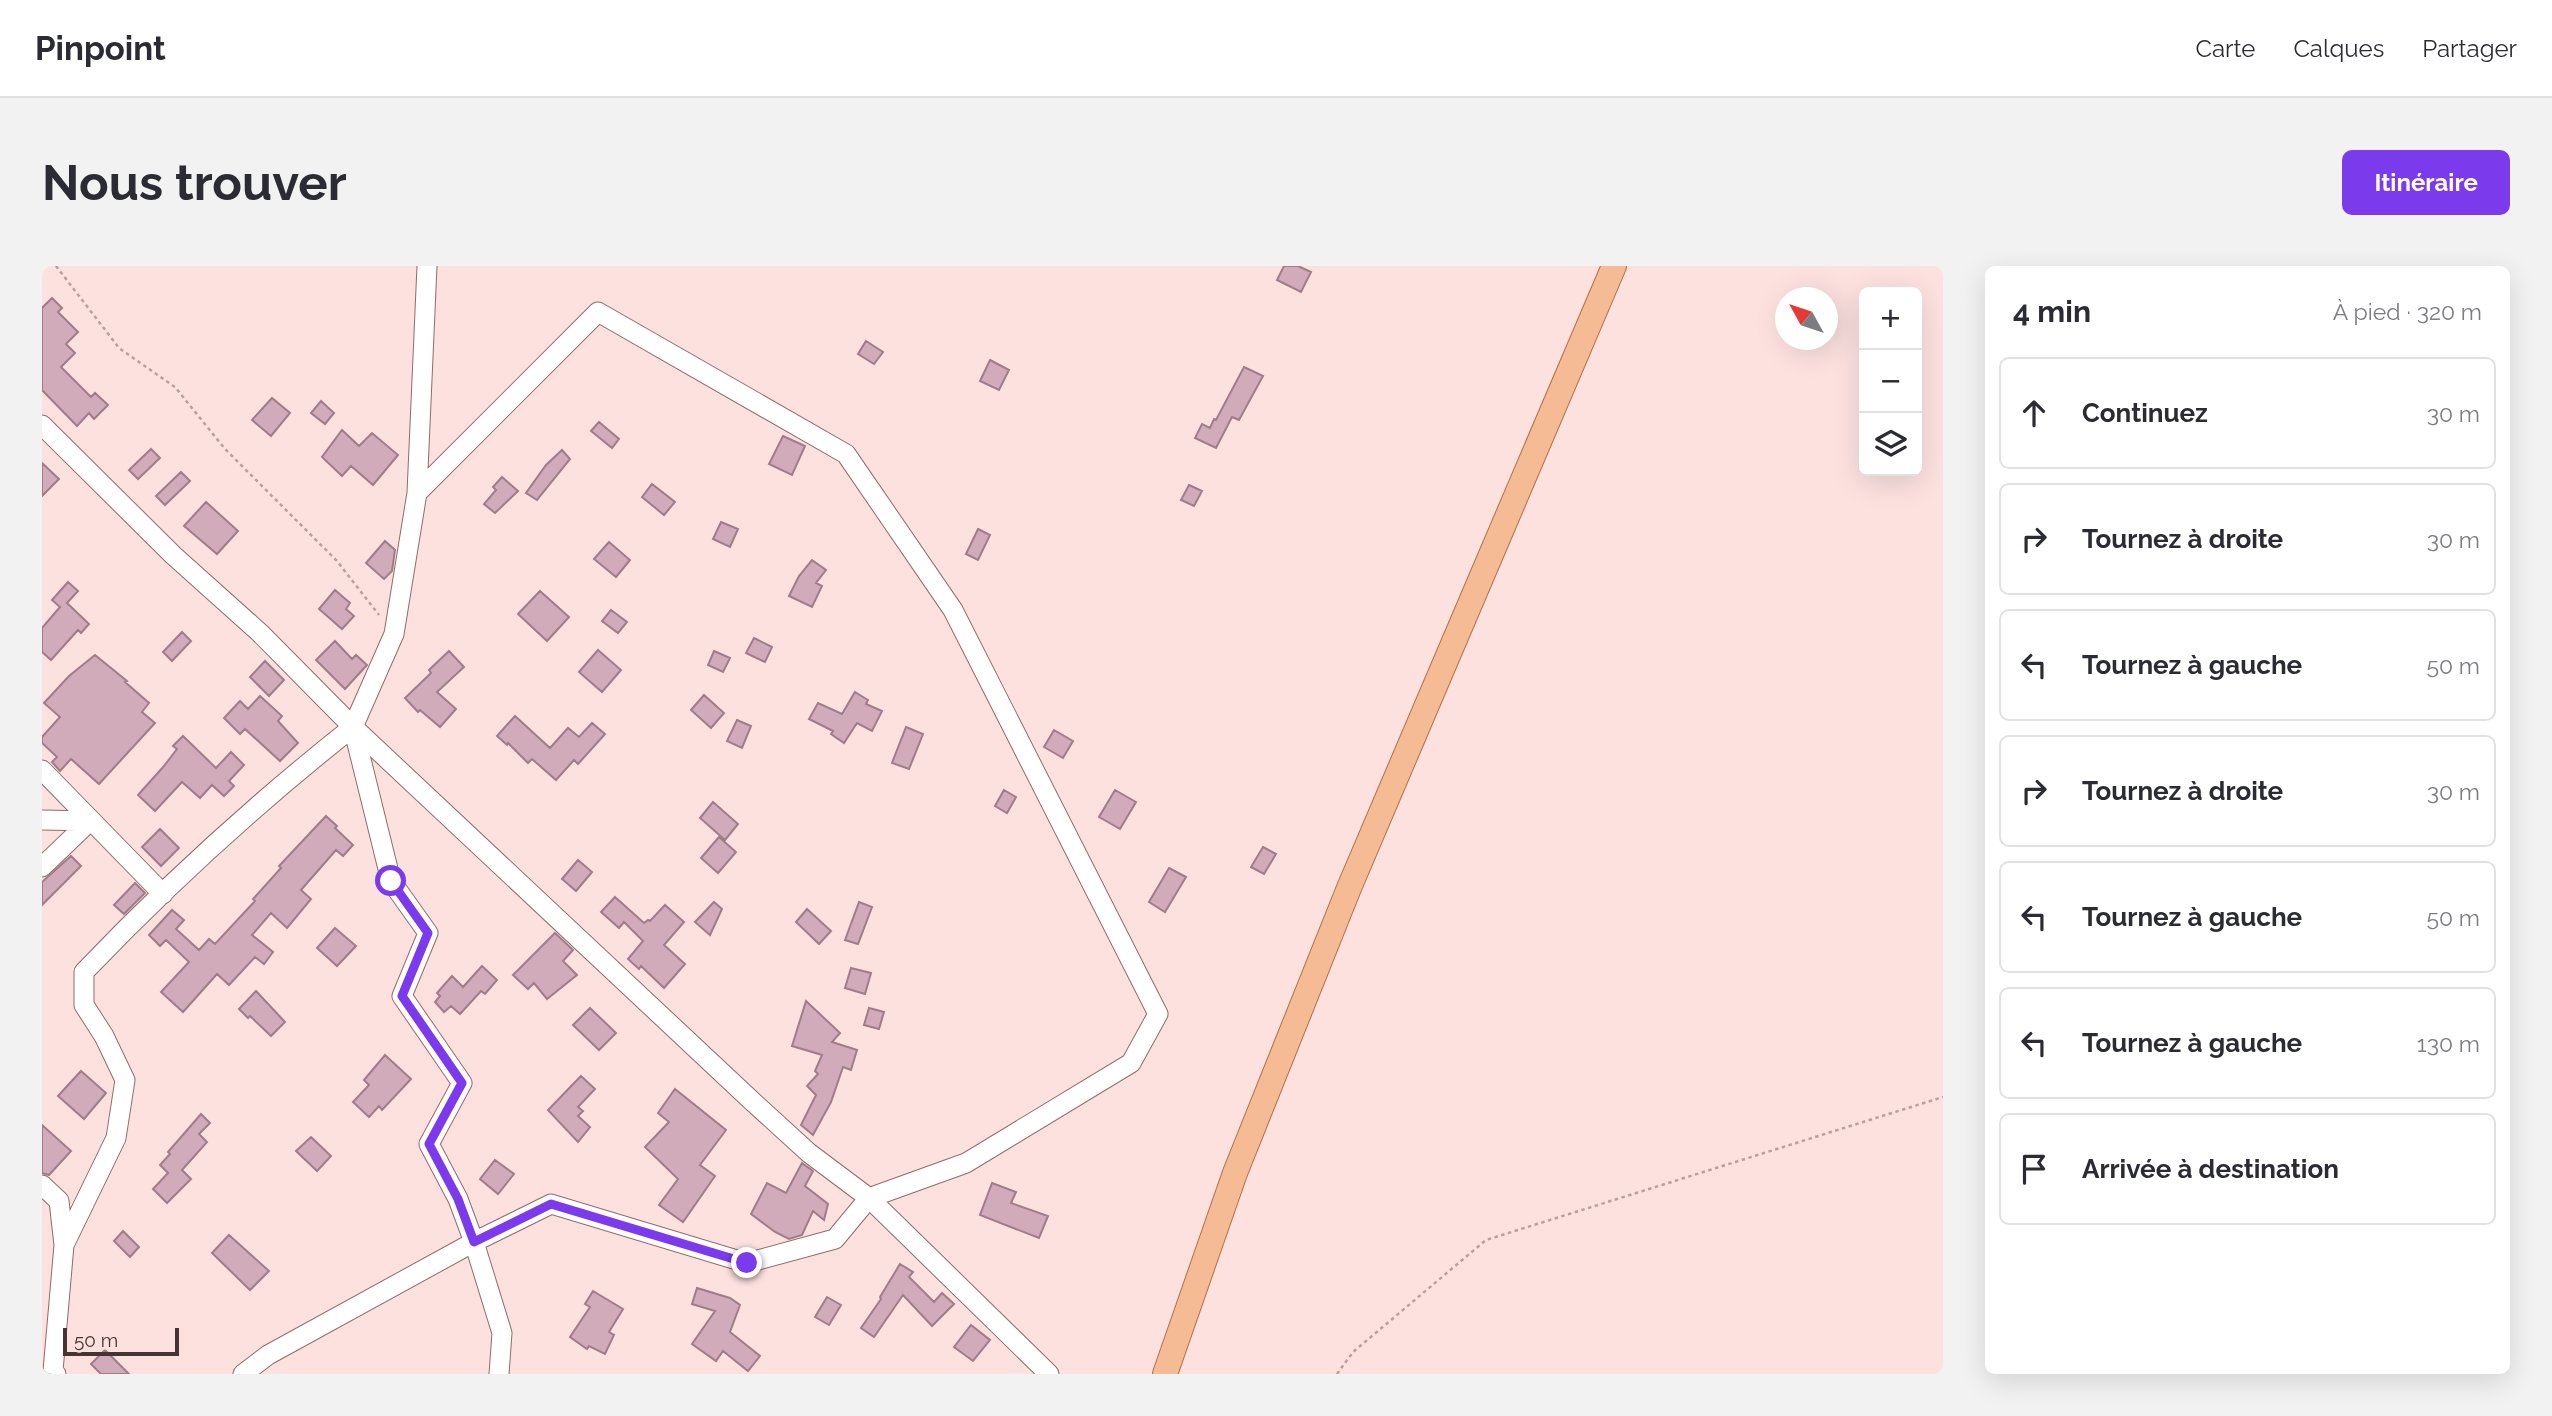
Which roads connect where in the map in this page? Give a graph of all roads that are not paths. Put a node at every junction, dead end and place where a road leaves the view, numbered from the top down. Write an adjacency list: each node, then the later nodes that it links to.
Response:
1 (427, 266): 4 (street)
2 (1614, 266): 19 (main road)
3 (42, 425): 5 (street)
4 (417, 493): 5 (street); 12 (street)
5 (353, 727): 10 (street); 12 (street); 13 (street)
6 (42, 770): 8 (street)
7 (42, 820): 8 (street)
8 (89, 821): 9 (street); 10 (street)
9 (42, 867)
10 (163, 894): 14 (street)
11 (42, 1185): 14 (street)
12 (869, 1198): 13 (street); 18 (street)
13 (474, 1242): 16 (street); 17 (street)
14 (64, 1245): 15 (street)
15 (56, 1374)
16 (243, 1374)
17 (499, 1374)
18 (1049, 1374)
19 (1165, 1374)

